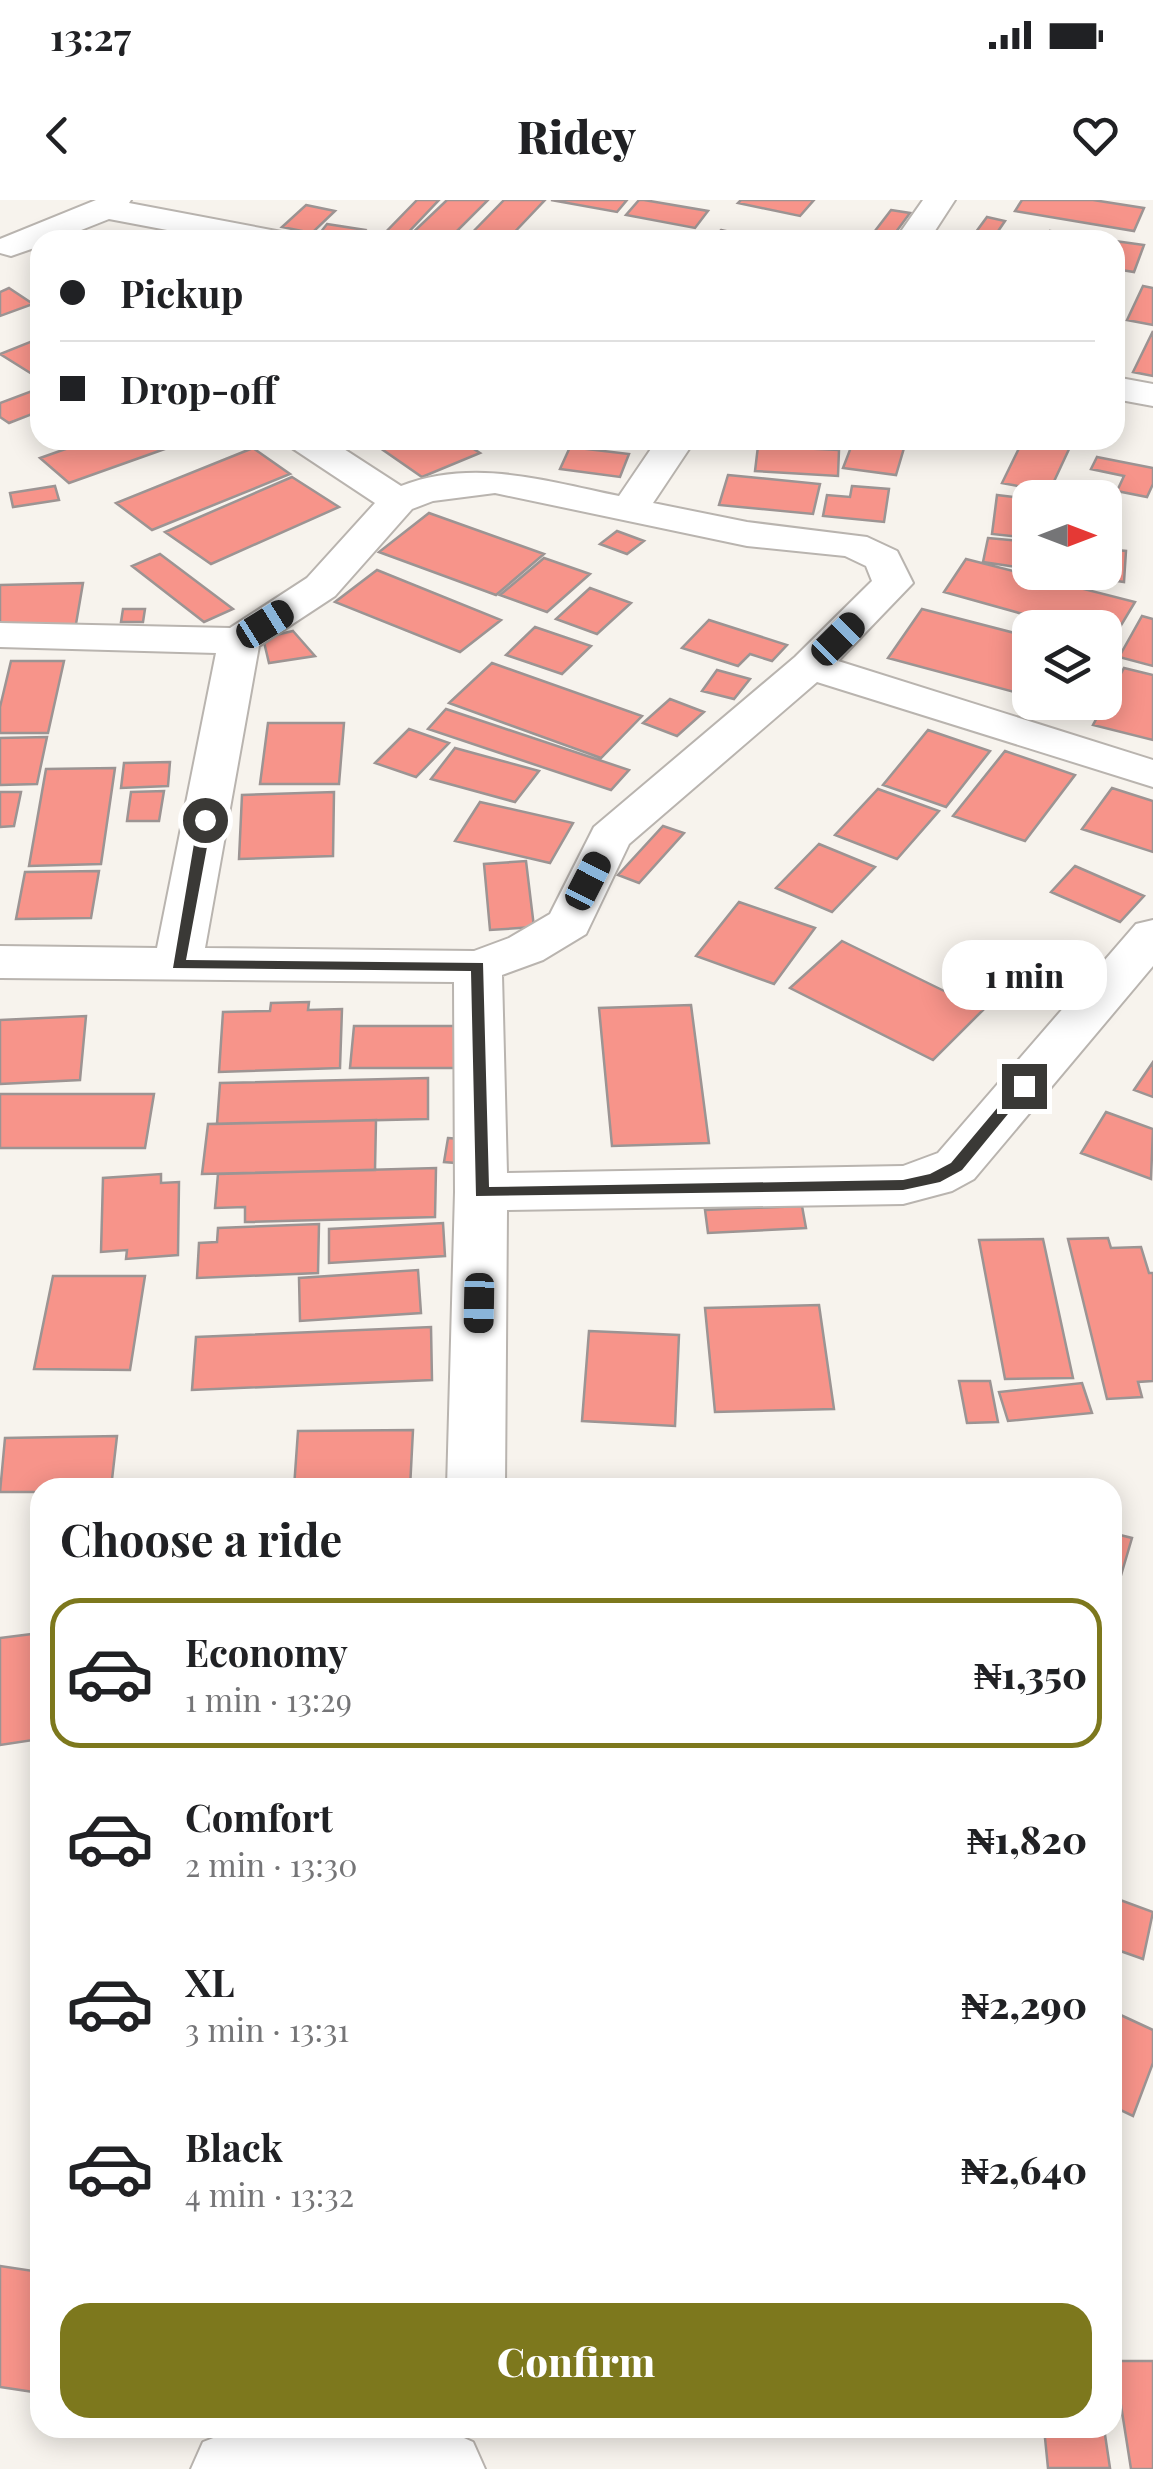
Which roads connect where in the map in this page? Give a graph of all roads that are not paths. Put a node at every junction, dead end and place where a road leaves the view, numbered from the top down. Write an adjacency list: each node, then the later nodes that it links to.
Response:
1 (939, 200): 5 (street)
2 (110, 204): 3 (street); 4 (street)
3 (39, 230)
4 (229, 230)
5 (919, 230)
6 (30, 233): 7 (street)
7 (6, 242): 8 (street)
8 (30, 258)
9 (1125, 390): 10 (street)
10 (1153, 395)
11 (320, 450): 13 (street)
12 (669, 450): 14 (street)
13 (398, 501): 14 (street); 16 (street)
14 (627, 512): 17 (street)
15 (0, 636): 16 (street)
16 (239, 641): 21 (street)
17 (810, 666): 18 (street); 22 (street)
18 (1153, 774)
19 (1153, 934): 23 (street)
20 (0, 962): 21 (street)
21 (178, 964): 22 (street)
22 (478, 967): 23 (street)
23 (481, 1192): 24 (street)
24 (476, 1478)
25 (230, 2469): 26 (street)
26 (446, 2469)

